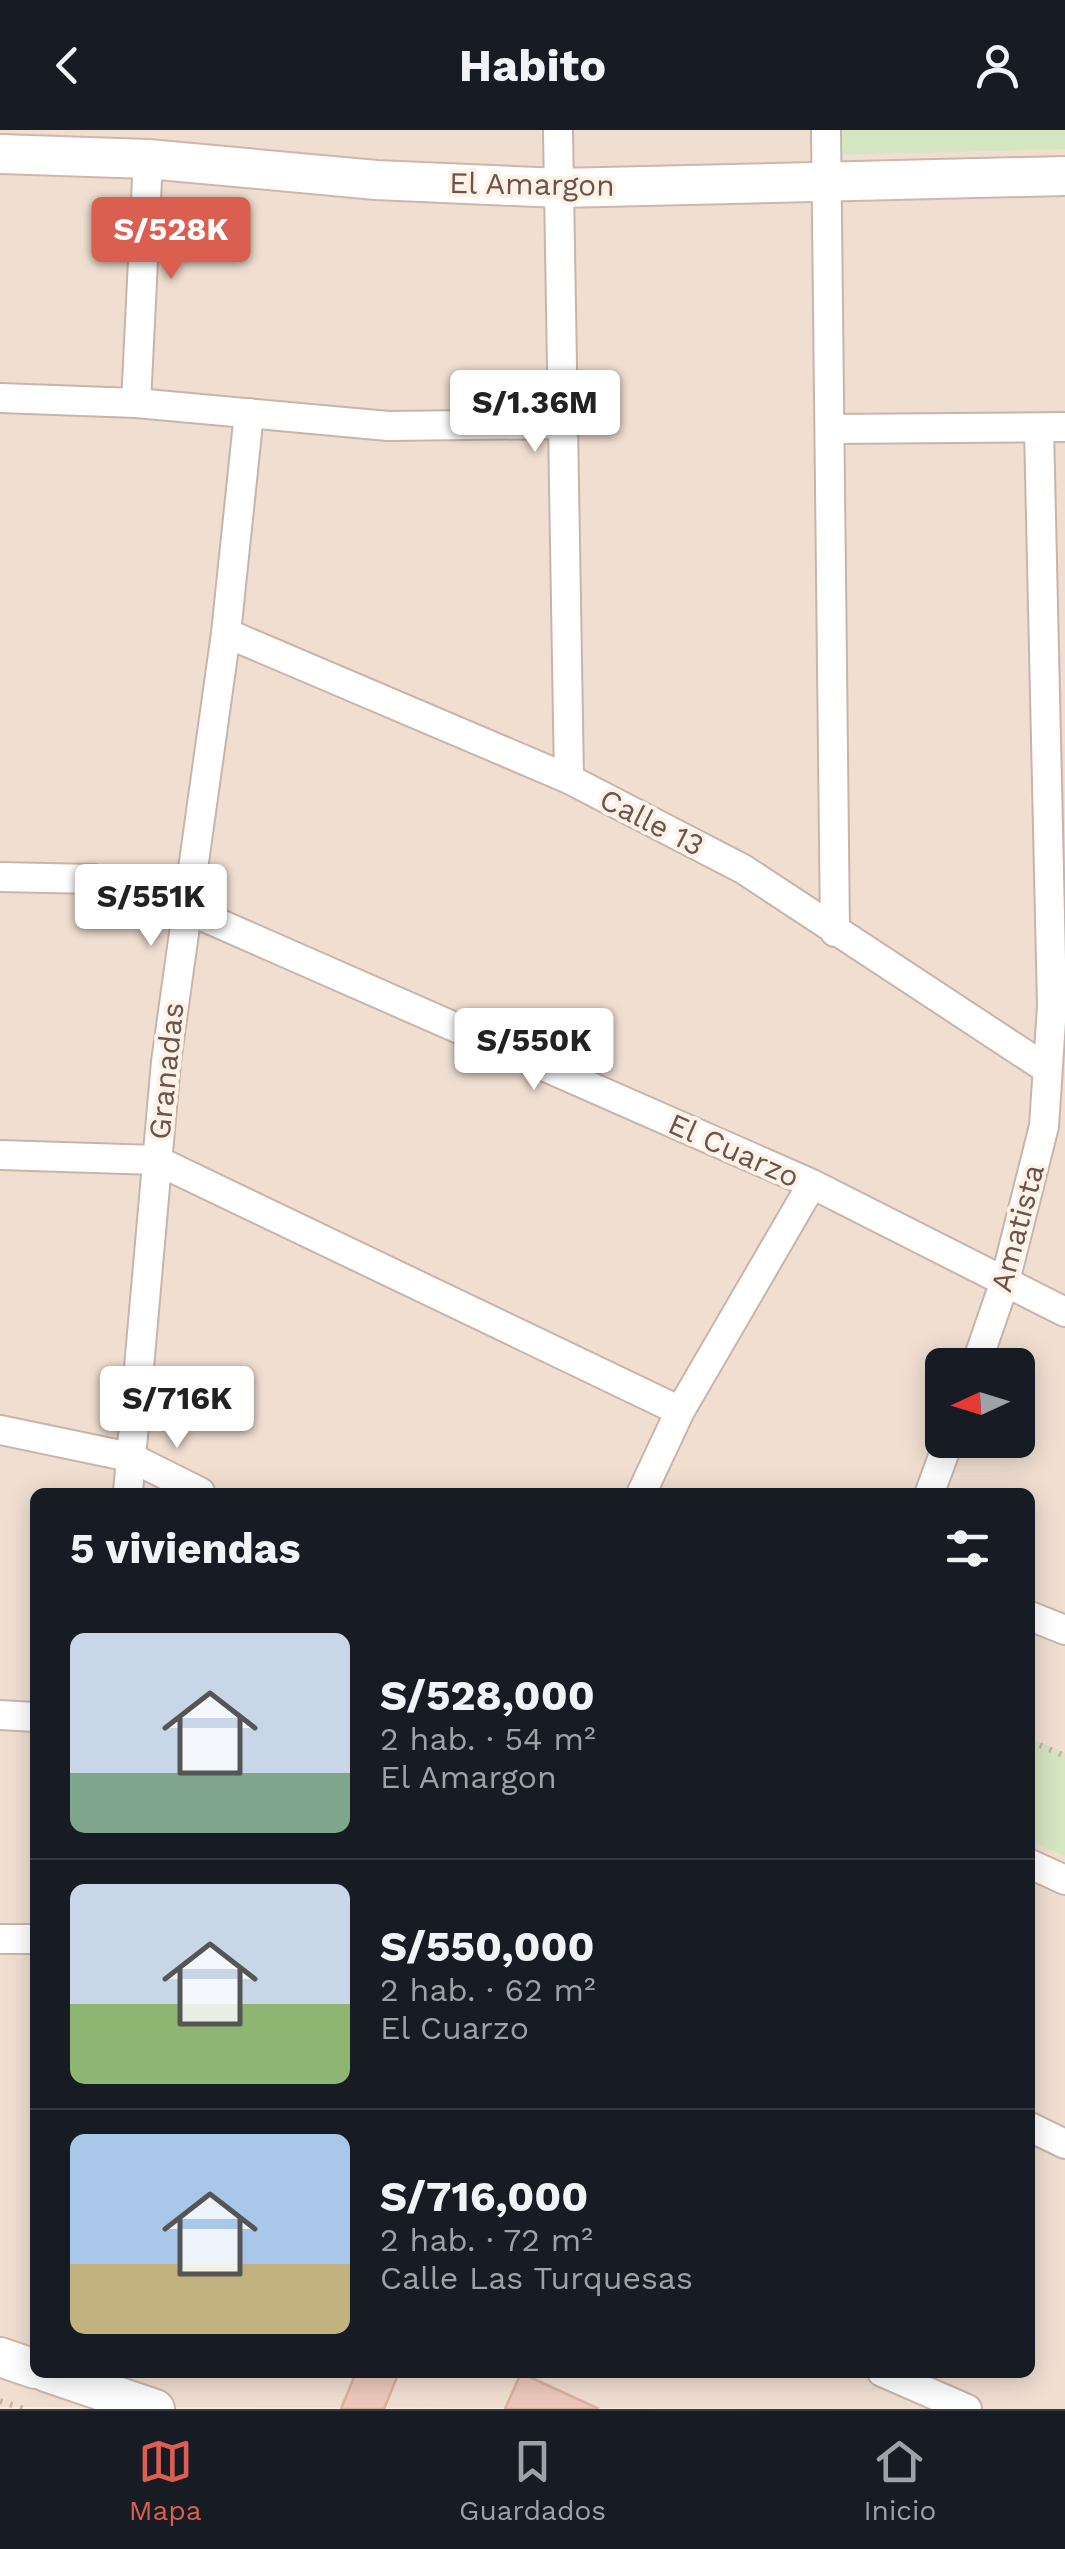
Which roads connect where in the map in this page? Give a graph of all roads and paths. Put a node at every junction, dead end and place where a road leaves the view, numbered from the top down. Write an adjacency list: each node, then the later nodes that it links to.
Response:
1 (558, 130): 7 (street)
2 (826, 130): 6 (street)
3 (0, 154): 4 (street, El Amargon)
4 (148, 159): 7 (street, El Amargon); 9 (street)
5 (1065, 176): 6 (street, El Amargon)
6 (827, 181): 7 (street, El Amargon); 13 (street)
7 (559, 188): 11 (street)
8 (0, 398): 9 (street)
9 (136, 403): 10 (street)
10 (249, 413): 11 (street); 14 (street, Granadas)
11 (563, 424): 15 (street)
12 (1052, 427): 13 (street); 19 (street, Amatista)
13 (831, 428): 18 (street)
14 (226, 634): 15 (street, Calle 13); 17 (street, Granadas)
15 (569, 779): 18 (street, Calle 13)
16 (0, 876): 17 (street, El Cuarzo)
17 (186, 909): 21 (street, Granadas); 22 (street, El Cuarzo)
18 (835, 932): 19 (street, Calle 13)
19 (1048, 1069): 23 (street, Amatista)
20 (0, 1155): 21 (street)
21 (156, 1160): 26 (street); 28 (street, Granadas)
22 (812, 1184): 23 (street, El Cuarzo); 26 (street)
23 (1005, 1281): 24 (street, El Cuarzo); 25 (street, Amatista)
24 (1065, 1312)
25 (982, 1348)
26 (680, 1411): 32 (street)
27 (0, 1430): 28 (street)
28 (130, 1457): 30 (street, Granadas); 31 (street)
29 (942, 1458): 33 (street)
30 (128, 1488)
31 (192, 1488)
32 (644, 1488)
33 (931, 1488)
34 (1035, 1618): 35 (street)
35 (1065, 1630)
36 (0, 1715): 37 (street)
37 (30, 1717)
38 (1035, 1743): 39 (path)
39 (1065, 1756)
40 (1035, 1866): 41 (street)
41 (1065, 1880)
42 (0, 1939): 43 (street)
43 (30, 1939)
44 (1035, 2130): 45 (street)
45 (1065, 2144)
46 (0, 2358): 47 (street)
47 (30, 2367)
48 (896, 2378): 53 (street)
49 (93, 2380): 52 (street)
50 (0, 2402): 51 (path)
51 (24, 2409)
52 (155, 2409)
53 (967, 2409)

